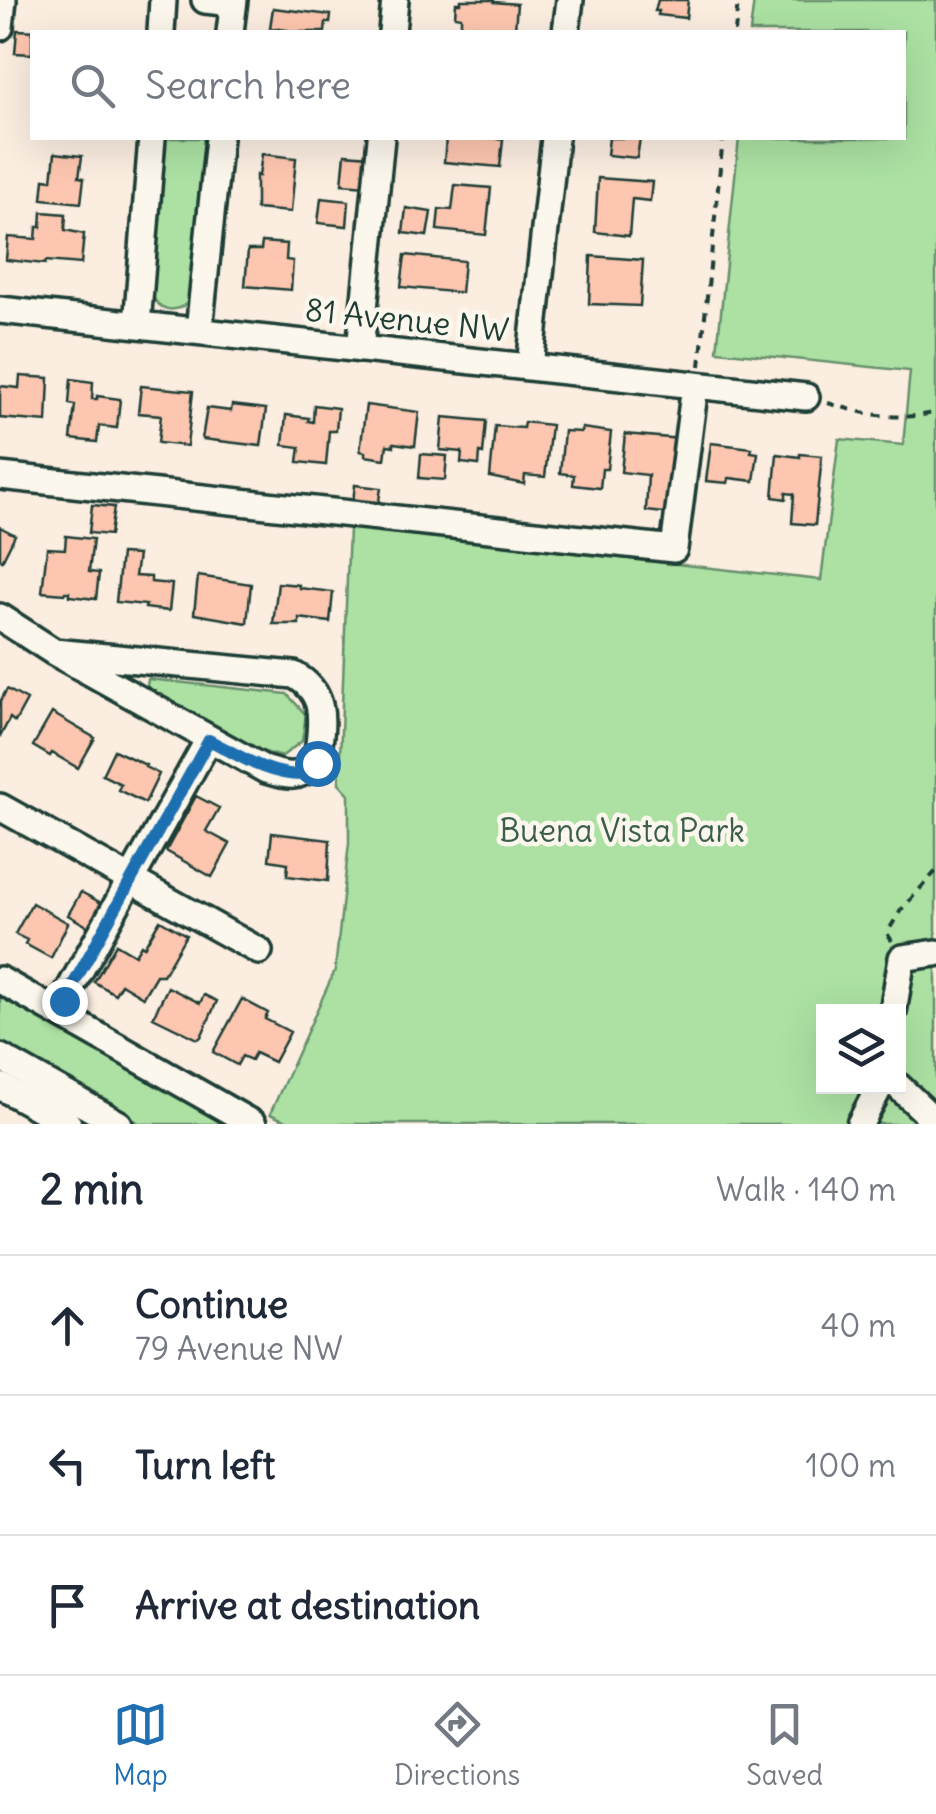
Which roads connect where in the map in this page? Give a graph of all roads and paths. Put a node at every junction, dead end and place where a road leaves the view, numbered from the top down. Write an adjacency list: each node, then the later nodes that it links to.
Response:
1 (3, 0): 8 (street)
2 (163, 0): 9 (street)
3 (204, 0): 7 (street)
4 (395, 0): 11 (street)
5 (570, 0): 12 (street)
6 (738, 0): 13 (path)
7 (234, 2): 10 (street)
8 (0, 27)
9 (161, 30)
10 (230, 30)
11 (392, 30)
12 (566, 30)
13 (735, 30)
14 (152, 140): 20 (street)
15 (219, 140): 21 (street)
16 (381, 140): 22 (street)
17 (555, 140): 23 (street)
18 (723, 140): 24 (path)
19 (0, 310): 20 (street, 81 Avenue NW)
20 (137, 325): 21 (street, 81 Avenue NW)
21 (199, 332): 22 (street, 81 Avenue NW)
22 (360, 348): 23 (street, 81 Avenue NW)
23 (530, 366): 24 (street, 81 Avenue NW)
24 (695, 384): 25 (street, 81 Avenue NW); 27 (street)
25 (806, 396): 26 (path)
26 (936, 412)
27 (0, 476)
28 (0, 617): 29 (street)
29 (54, 652): 30 (street); 30 (street)
30 (209, 740): 33 (street)
31 (0, 807): 33 (street)
32 (936, 871): 36 (path)
33 (130, 880): 34 (street); 39 (street)
34 (260, 951)
35 (936, 953): 36 (street)
36 (902, 958): 38 (street)
37 (0, 980): 39 (street)
38 (894, 1004)
39 (57, 1012): 47 (street)
40 (0, 1057): 46 (street)
41 (0, 1086): 45 (street)
42 (876, 1094): 48 (street)
43 (906, 1094): 44 (street)
44 (936, 1122)
45 (68, 1124)
46 (118, 1124)
47 (254, 1124)
48 (860, 1124)

